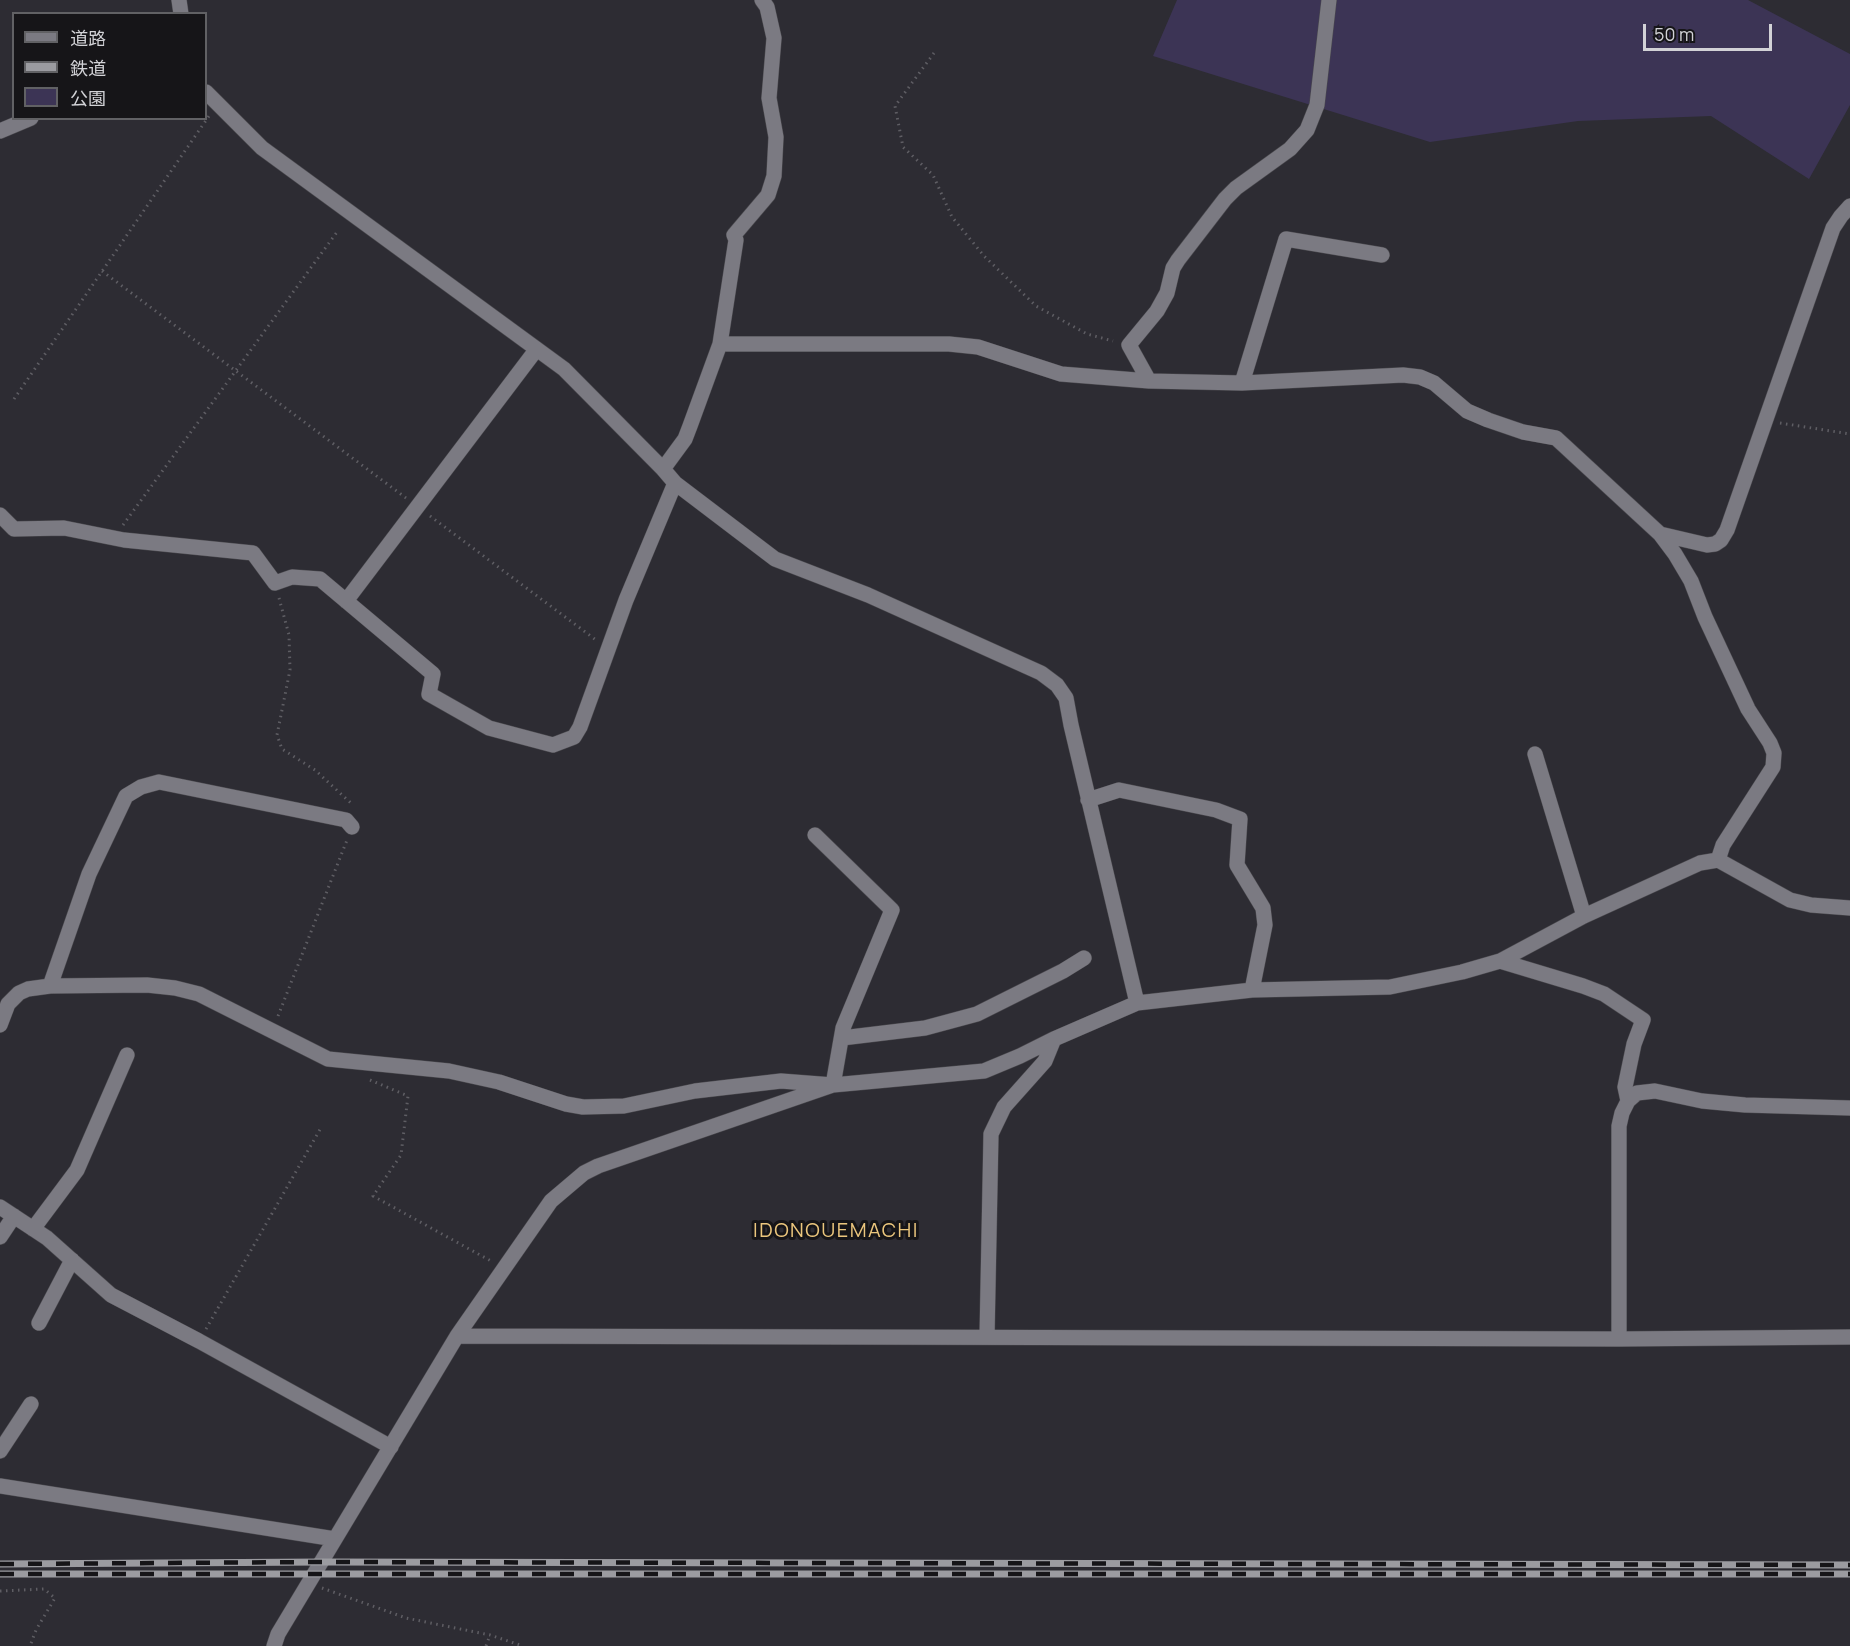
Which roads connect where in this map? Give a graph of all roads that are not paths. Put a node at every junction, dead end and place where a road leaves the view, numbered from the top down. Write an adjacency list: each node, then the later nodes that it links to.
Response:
1 (762, 0): 8 (street)
2 (1329, 0): 10 (street)
3 (207, 93): 9 (street)
4 (26, 120): 5 (street)
5 (0, 131)
6 (1850, 206): 15 (street)
7 (1382, 255): 11 (street)
8 (720, 344): 10 (street); 12 (street)
9 (536, 350): 12 (street); 16 (street)
10 (1149, 381): 11 (street)
11 (1242, 382): 15 (street)
12 (663, 469): 13 (street)
13 (675, 483): 16 (street); 18 (street)
14 (0, 515): 16 (street)
15 (1660, 534): 21 (street)
16 (346, 601)
17 (1535, 754): 23 (street)
18 (1088, 800): 27 (street); 29 (street)
19 (352, 827): 26 (street)
20 (814, 835): 31 (street)
21 (1718, 860): 22 (street); 23 (street)
22 (1850, 908)
23 (1584, 916): 25 (street)
24 (1084, 958): 31 (street)
25 (1500, 961): 27 (street); 35 (street)
26 (50, 986): 28 (street); 34 (street)
27 (1252, 990): 29 (street)
28 (4, 1001): 30 (street)
29 (1137, 1004): 32 (street)
30 (0, 1025)
31 (842, 1038): 34 (street)
32 (1054, 1039): 34 (street); 44 (street)
33 (127, 1055): 39 (street)
34 (833, 1085): 43 (street)
35 (1628, 1101): 36 (street); 46 (street)
36 (1850, 1108)
37 (0, 1207): 38 (street)
38 (14, 1216): 39 (street); 40 (street)
39 (33, 1229): 41 (street)
40 (0, 1237)
41 (72, 1260): 42 (street); 48 (street)
42 (39, 1323)
43 (457, 1336): 44 (street); 48 (street)
44 (987, 1337): 46 (street)
45 (1850, 1337): 46 (street)
46 (1619, 1339)
47 (31, 1404): 49 (street)
48 (391, 1447): 51 (street)
49 (0, 1451)
50 (0, 1486): 51 (street)
51 (335, 1539): 52 (street)
52 (274, 1646)

